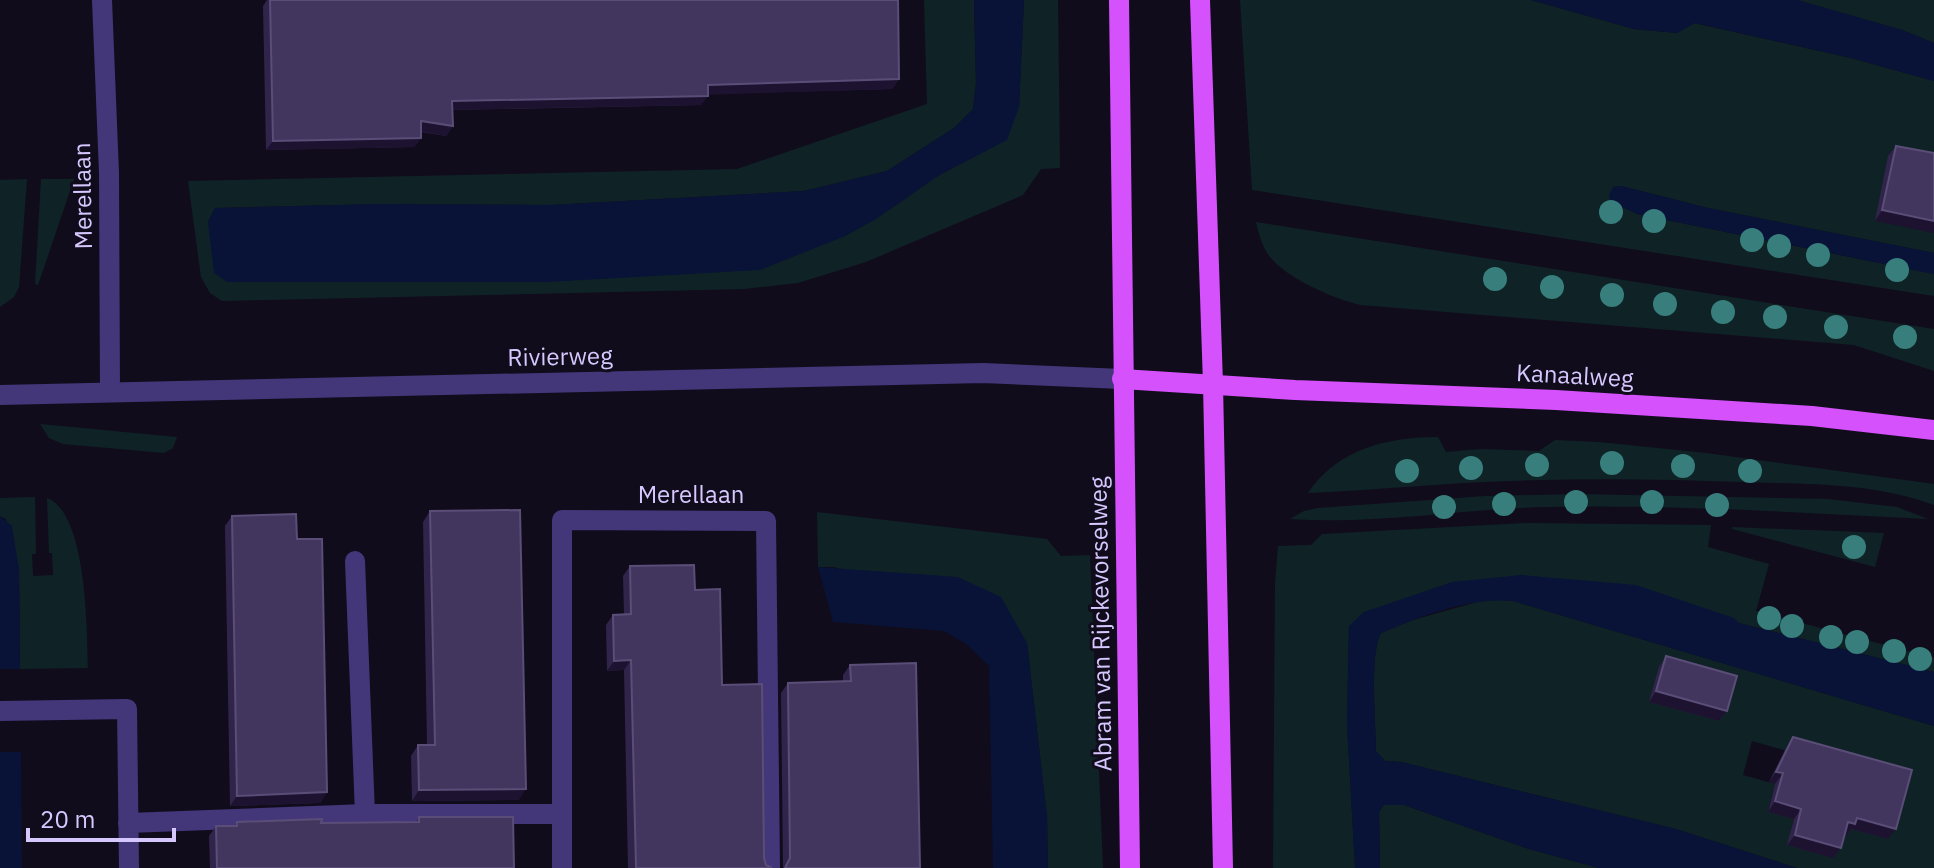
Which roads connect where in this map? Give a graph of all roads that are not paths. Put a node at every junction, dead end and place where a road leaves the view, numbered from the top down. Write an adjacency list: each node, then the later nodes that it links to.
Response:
1 (102, 0): 6 (street, Merellaan)
2 (1119, 0): 4 (main road, Abram van Rijckevorselweg)
3 (1200, 0): 5 (main road)
4 (1122, 379): 5 (main road); 6 (street, Rivierweg); 17 (main road, Abram van Rijckevorselweg)
5 (1213, 384): 8 (main road, Kanaalweg); 18 (main road)
6 (110, 392): 7 (street, Rivierweg)
7 (0, 395)
8 (1934, 430)
9 (355, 561): 11 (street)
10 (0, 711): 13 (street)
11 (365, 814): 12 (street); 13 (street)
12 (560, 814): 15 (street, Merellaan); 16 (street, Merellaan)
13 (128, 823): 14 (street)
14 (129, 868)
15 (562, 868)
16 (770, 868)
17 (1130, 868)
18 (1223, 868)

